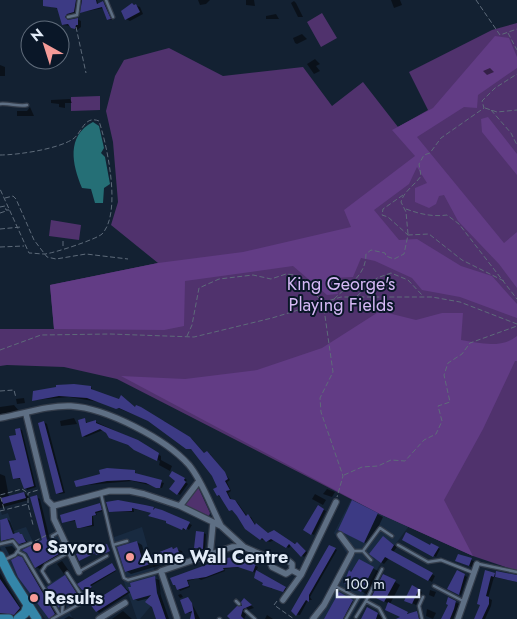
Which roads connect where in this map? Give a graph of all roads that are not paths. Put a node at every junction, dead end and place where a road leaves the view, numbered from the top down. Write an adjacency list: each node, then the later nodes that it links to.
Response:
1 (79, 0): 3 (lane)
2 (106, 0): 4 (lane)
3 (68, 16)
4 (113, 17)
5 (0, 104): 6 (lane)
6 (27, 105)
7 (26, 414): 8 (street); 9 (street); 12 (street)
8 (0, 418)
9 (199, 481): 13 (street); 15 (street)
10 (100, 493): 12 (street); 13 (street); 23 (lane)
11 (336, 502): 43 (street)
12 (53, 506): 16 (street)
13 (180, 506): 14 (street)
14 (213, 523): 15 (street); 30 (street)
15 (221, 526): 25 (street)
16 (60, 531): 21 (lane); 29 (street)
17 (340, 535): 27 (street)
18 (392, 536): 28 (lane)
19 (127, 541): 23 (lane)
20 (31, 542): 26 (lane)
21 (56, 543)
22 (0, 544): 26 (lane)
23 (113, 545): 38 (lane)
24 (398, 545): 41 (lane)
25 (244, 547): 30 (street); 32 (street)
26 (18, 550): 34 (lane); 55 (lane)
27 (352, 551): 28 (lane); 45 (street)
28 (363, 551): 33 (lane)
29 (68, 553): 39 (street); 44 (lane)
30 (210, 554): 38 (street)
31 (108, 556): 39 (lane)
32 (269, 558): 37 (street); 37 (street)
33 (371, 560)
34 (2, 563): 53 (main road)
35 (477, 564): 40 (lane); 41 (street)
36 (382, 569): 50 (lane)
37 (292, 570): 43 (street)
38 (161, 571): 58 (street)
39 (79, 572)
40 (517, 572)
41 (475, 573): 51 (street)
42 (67, 574): 55 (lane)
43 (301, 575): 49 (street)
44 (49, 582)
45 (335, 586): 65 (street); 66 (lane)
46 (434, 586): 51 (lane)
47 (424, 597): 68 (lane)
48 (69, 599): 55 (lane)
49 (283, 600)
50 (366, 601): 57 (lane); 67 (lane)
51 (466, 602): 69 (street)
52 (125, 603): 63 (street)
53 (28, 605): 56 (main road); 61 (main road)
54 (246, 611): 64 (lane)
55 (61, 613): 62 (lane)
56 (34, 617)
57 (356, 617)
58 (176, 618)
59 (0, 619): 60 (main road)
60 (9, 619)
61 (18, 619)
62 (52, 619)
63 (99, 619)
64 (255, 619)
65 (314, 619)
66 (346, 619)
67 (385, 619)
68 (422, 619)
69 (458, 619)

